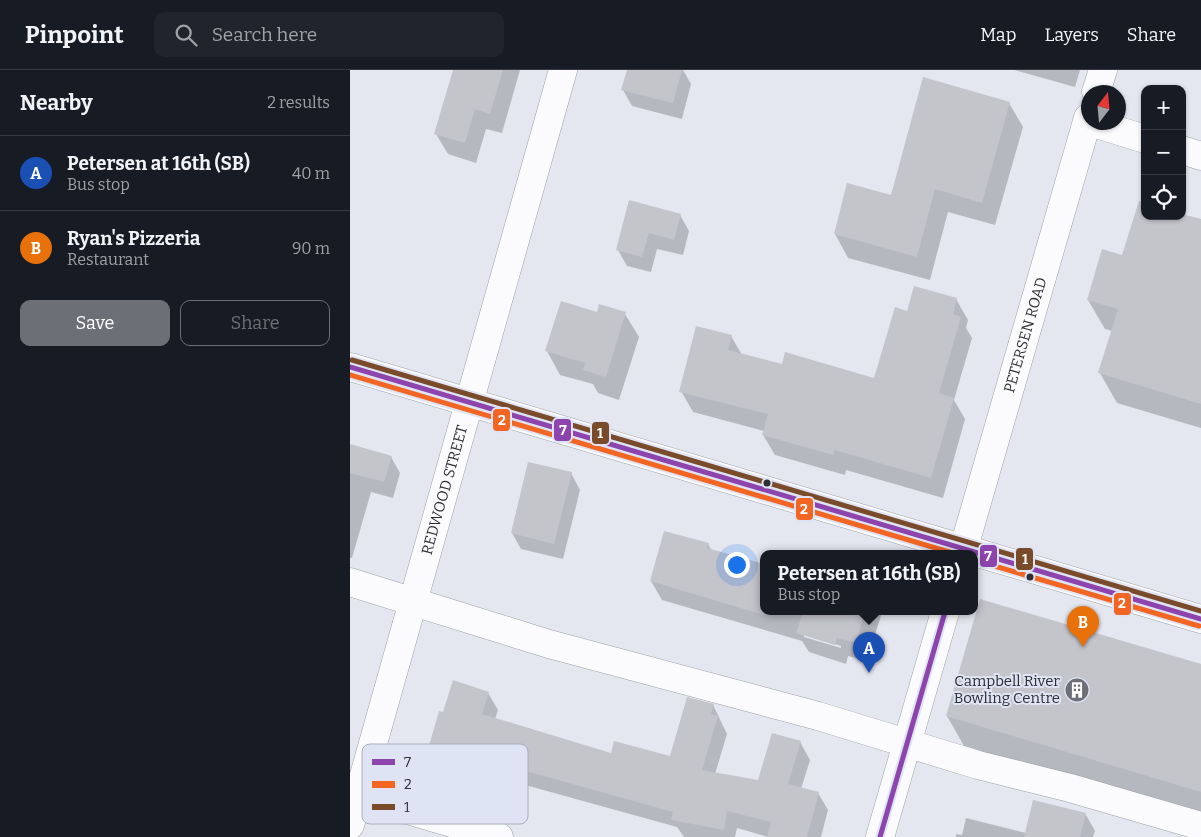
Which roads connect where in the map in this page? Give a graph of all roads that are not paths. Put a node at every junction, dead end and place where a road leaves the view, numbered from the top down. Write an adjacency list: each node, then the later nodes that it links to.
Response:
1 (563, 70): 10 (street, REDWOOD STREET)
2 (1103, 70): 3 (street)
3 (1098, 85)
4 (1086, 130): 12 (street, PETERSEN ROAD)
5 (1117, 130): 6 (street)
6 (1141, 138)
7 (1186, 151): 8 (street)
8 (1201, 156)
9 (350, 367): 10 (street)
10 (469, 402): 11 (street); 15 (street, REDWOOD STREET)
11 (960, 550)
12 (963, 550)
13 (978, 555): 17 (street)
14 (350, 582): 15 (street)
15 (413, 601): 18 (street, REDWOOD STREET); 19 (street)
16 (944, 615): 19 (street)
17 (1201, 619)
18 (370, 744)
19 (907, 744): 24 (street); 26 (street)
20 (362, 769): 21 (street, REDWOOD STREET)
21 (354, 795): 23 (street, REDWOOD STREET)
22 (454, 824): 25 (street)
23 (350, 825)
24 (1201, 826)
25 (499, 837)
26 (880, 837)

